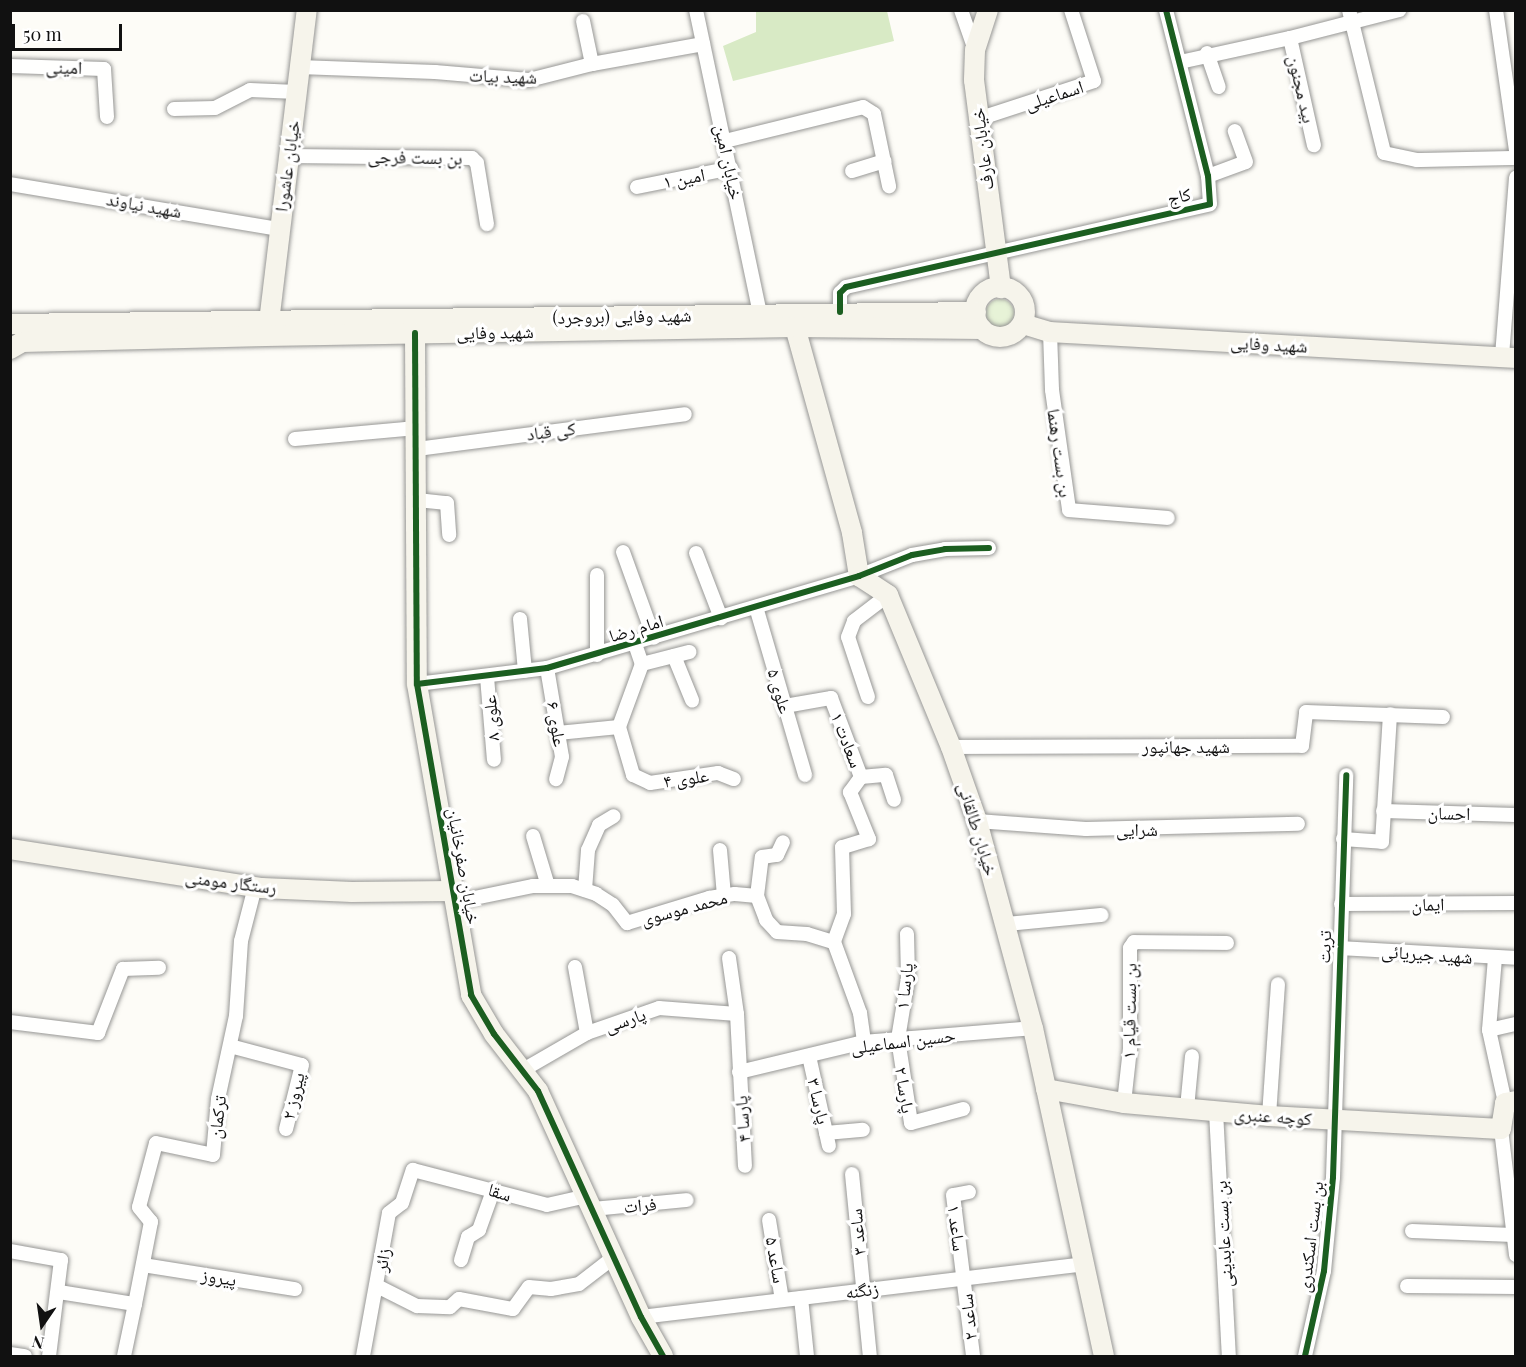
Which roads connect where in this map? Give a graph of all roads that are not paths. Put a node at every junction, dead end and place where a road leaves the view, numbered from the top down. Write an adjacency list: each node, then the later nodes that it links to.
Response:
1 (307, 10): 18 (main road, خیابان عاشورا)
2 (696, 10): 12 (street, خیابان امین)
3 (961, 10): 13 (street)
4 (988, 10): 13 (main road, خیابان عارف)
5 (1071, 10): 23 (street, اسماعیلی)
6 (1166, 10): 15 (street, کاج)
7 (1399, 10): 9 (street)
8 (1496, 10): 27 (street)
9 (1351, 17): 11 (street); 29 (street)
10 (583, 21): 16 (street)
11 (1290, 38): 14 (street, بید مجنون); 26 (street, بید مجنون)
12 (703, 44): 16 (street, شهید بیات); 25 (street, خیابان امین)
13 (975, 50): 23 (main road, خیابان عارف)
14 (1207, 53): 15 (street, بید مجنون); 19 (street)
15 (1180, 62): 33 (street, کاج)
16 (592, 64): 18 (street, شهید بیات)
17 (10, 66): 22 (street, امینی)
18 (299, 67): 20 (main road, خیابان عاشورا)
19 (1219, 87)
20 (297, 92): 21 (street); 28 (main road, خیابان عاشورا)
21 (174, 109)
22 (107, 117)
23 (978, 119): 40 (main road, خیابان عارف)
24 (1234, 131): 33 (street)
25 (725, 141): 30 (street); 31 (street, خیابان امین)
26 (1314, 145)
27 (1515, 150)
28 (289, 156): 38 (street, بن بست فرجی); 39 (main road, خیابان عاشورا)
29 (1515, 158)
30 (885, 161): 32 (street); 36 (street)
31 (731, 168): 37 (street, امین ۱); 43 (street, خیابان امین)
32 (852, 171)
33 (1208, 176): 40 (street, کاج)
34 (1515, 178): 52 (street)
35 (10, 184): 39 (street, شهید نیاوند)
36 (889, 186)
37 (637, 187)
38 (487, 224)
39 (278, 229): 45 (main road, خیابان عاشورا)
40 (995, 251): 41 (main road, خیابان عارف); 42 (street)
41 (1001, 288): 44 (main road); 47 (main road)
42 (840, 312): 43 (main road, شهید وفایی (بروجرد)); 44 (main road, شهید وفایی (بروجرد))
43 (760, 314): 45 (main road, شهید وفایی (بروجرد))
44 (979, 320): 47 (main road); 48 (main road, شهید وفایی)
45 (269, 322): 46 (main road)
46 (10, 324)
47 (1023, 324): 49 (main road, شهید وفایی)
48 (795, 327): 50 (main road, شهید وفایی); 64 (main road)
49 (1050, 332): 52 (main road, شهید وفایی); 58 (street, بن بست رهنما)
50 (415, 333): 51 (main road, شهید وفایی); 54 (main road, خیابان صفرخانیان)
51 (10, 349)
52 (1509, 357)
53 (685, 414): 56 (street, کی قباد)
54 (417, 428): 55 (street); 56 (main road, خیابان صفرخانیان)
55 (296, 439)
56 (417, 449): 57 (main road, خیابان صفرخانیان)
57 (417, 500): 59 (street); 78 (main road, خیابان صفرخانیان)
58 (1168, 518)
59 (449, 535)
60 (989, 548): 64 (street, امام رضا)
61 (623, 552): 69 (street)
62 (696, 553): 67 (street)
63 (597, 575): 72 (street)
64 (859, 576): 65 (main road); 66 (street, امام رضا)
65 (888, 596): 79 (street); 86 (main road, خیابان طالقانی)
66 (756, 607): 67 (street, امام رضا); 81 (street, علوی ۵)
67 (721, 618): 69 (street, امام رضا)
68 (520, 619): 76 (street)
69 (654, 638): 70 (street, امام رضا)
70 (635, 644): 72 (street, امام رضا); 74 (street)
71 (689, 652): 73 (street)
72 (597, 656): 75 (street, امام رضا)
73 (674, 656): 74 (street); 80 (street)
74 (642, 664): 84 (street)
75 (547, 668): 76 (street, امام رضا); 85 (street, علوی ۶)
76 (525, 671): 77 (street, امام رضا)
77 (487, 676): 78 (street, امام رضا); 87 (street, علوی ۸)
78 (417, 684): 107 (main road, خیابان صفرخانیان)
79 (868, 697)
80 (692, 700)
81 (785, 706): 89 (street, علوی ۵); 90 (street, سعادت ۱)
82 (1390, 714): 83 (street, شهید جهانپور); 86 (street, شهید جهانپور); 94 (street)
83 (1443, 717)
84 (620, 727): 85 (street); 92 (street, علوی ۴)
85 (558, 732): 91 (street, علوی ۶)
86 (951, 747): 97 (main road, خیابان طالقانی)
87 (494, 760)
88 (1346, 775): 100 (street, تربت)
89 (805, 776)
90 (861, 777): 93 (street); 115 (street, سعادت ۱)
91 (556, 779)
92 (734, 779)
93 (894, 800)
94 (1383, 812): 95 (street, احسان); 100 (street)
95 (1515, 814)
96 (614, 816): 106 (street)
97 (977, 821): 98 (street, شرایی); 113 (main road, خیابان طالقانی)
98 (1298, 824)
99 (533, 836): 104 (street)
100 (1343, 839): 111 (street, تربت)
101 (783, 842): 109 (street)
102 (10, 849): 105 (main road, رستگار مومنی)
103 (720, 850): 108 (street)
104 (548, 886): 106 (street, محمد موسوی); 107 (street, محمد موسوی)
105 (255, 887): 107 (main road, رستگار مومنی); 132 (street, ترکمان)
106 (585, 890): 108 (street, محمد موسوی)
107 (454, 896): 135 (main road, خیابان صفرخانیان)
108 (724, 896): 109 (street, محمد موسوی)
109 (757, 896): 115 (street)
110 (1515, 903): 111 (street, ایمان)
111 (1341, 904): 117 (street, تربت)
112 (1102, 915): 113 (street)
113 (1006, 924): 127 (main road, خیابان طالقانی)
114 (908, 934): 130 (street, پارسا ۱)
115 (834, 942): 131 (street)
116 (1227, 943): 139 (street, بن بست قیام ۱)
117 (1339, 948): 119 (street, شهید جیریائی); 144 (street, تربت)
118 (729, 958): 124 (street, پارسا ۴)
119 (1495, 958): 120 (street, شهید جیریائی); 128 (street)
120 (1515, 958)
121 (575, 967): 129 (street)
122 (159, 968): 125 (street)
123 (1278, 984): 143 (street)
124 (737, 1014): 129 (street, پارسی); 136 (street, پارسا ۴)
125 (10, 1022)
126 (1515, 1023): 128 (street)
127 (1033, 1028): 130 (street, حسین اسماعیلی); 137 (main road, خیابان طالقانی)
128 (1489, 1030): 138 (street)
129 (587, 1033): 135 (street, پارسی)
130 (898, 1039): 131 (street, حسین اسماعیلی); 141 (street, پارسا ۲)
131 (864, 1042): 133 (street, حسین اسماعیلی)
132 (230, 1046): 145 (street, پیروز ۲); 163 (street, ترکمان)
133 (808, 1056): 136 (street, حسین اسماعیلی); 147 (street, پارسا ۳)
134 (1192, 1056): 140 (street)
135 (523, 1070): 154 (main road, خیابان صفرخانیان)
136 (739, 1072): 148 (street, پارسا ۴)
137 (1046, 1089): 139 (main road, کوچه عنبری); 162 (main road, خیابان طالقانی)
138 (1510, 1102): 146 (main road)
139 (1124, 1103): 140 (main road, کوچه عنبری)
140 (1187, 1108): 142 (main road, کوچه عنبری)
141 (963, 1109)
142 (1216, 1111): 143 (main road, کوچه عنبری); 185 (street, بن بست عابدینی)
143 (1269, 1116): 144 (main road, کوچه عنبری)
144 (1332, 1120): 146 (main road, کوچه عنبری); 186 (street, بن بست اسکندری)
145 (286, 1128)
146 (1501, 1129): 157 (street)
147 (863, 1130)
148 (745, 1166)
149 (413, 1170): 151 (street, سقا); 165 (street, زائر)
150 (852, 1174): 169 (street, ساعد ۳)
151 (493, 1191): 154 (street, سقا); 161 (street)
152 (969, 1192): 164 (street, ساعد ۱)
153 (687, 1200): 154 (street, فرات)
154 (590, 1203): 160 (main road, خیابان صفرخانیان)
155 (769, 1220): 172 (street, ساعد ۵)
156 (1412, 1232): 157 (street)
157 (1513, 1235): 159 (street)
158 (10, 1251): 170 (street)
159 (1515, 1255)
160 (614, 1257): 165 (street); 174 (main road, خیابان صفرخانیان)
161 (461, 1260)
162 (1083, 1264): 164 (street, زنگنه); 184 (main road, خیابان طالقانی)
163 (143, 1265): 168 (street, پیروز); 173 (street, ترکمان)
164 (964, 1278): 169 (street, زنگنه); 183 (street, ساعد ۲)
165 (377, 1286): 179 (street, زائر)
166 (1407, 1286): 167 (street)
167 (1515, 1287)
168 (295, 1289)
169 (861, 1290): 171 (street, زنگنه); 182 (street, ساعد ۳)
170 (59, 1292): 173 (street); 177 (street)
171 (801, 1298): 172 (street, زنگنه); 181 (street)
172 (782, 1300): 174 (street, زنگنه)
173 (135, 1304): 178 (street, ترکمان)
174 (641, 1317): 180 (main road, خیابان صفرخانیان)
175 (10, 1354): 176 (street)
176 (25, 1356)
177 (50, 1356)
178 (124, 1356)
179 (363, 1356)
180 (663, 1356)
181 (807, 1356)
182 (870, 1356)
183 (973, 1356)
184 (1104, 1356)
185 (1229, 1356)
186 (1305, 1356)

